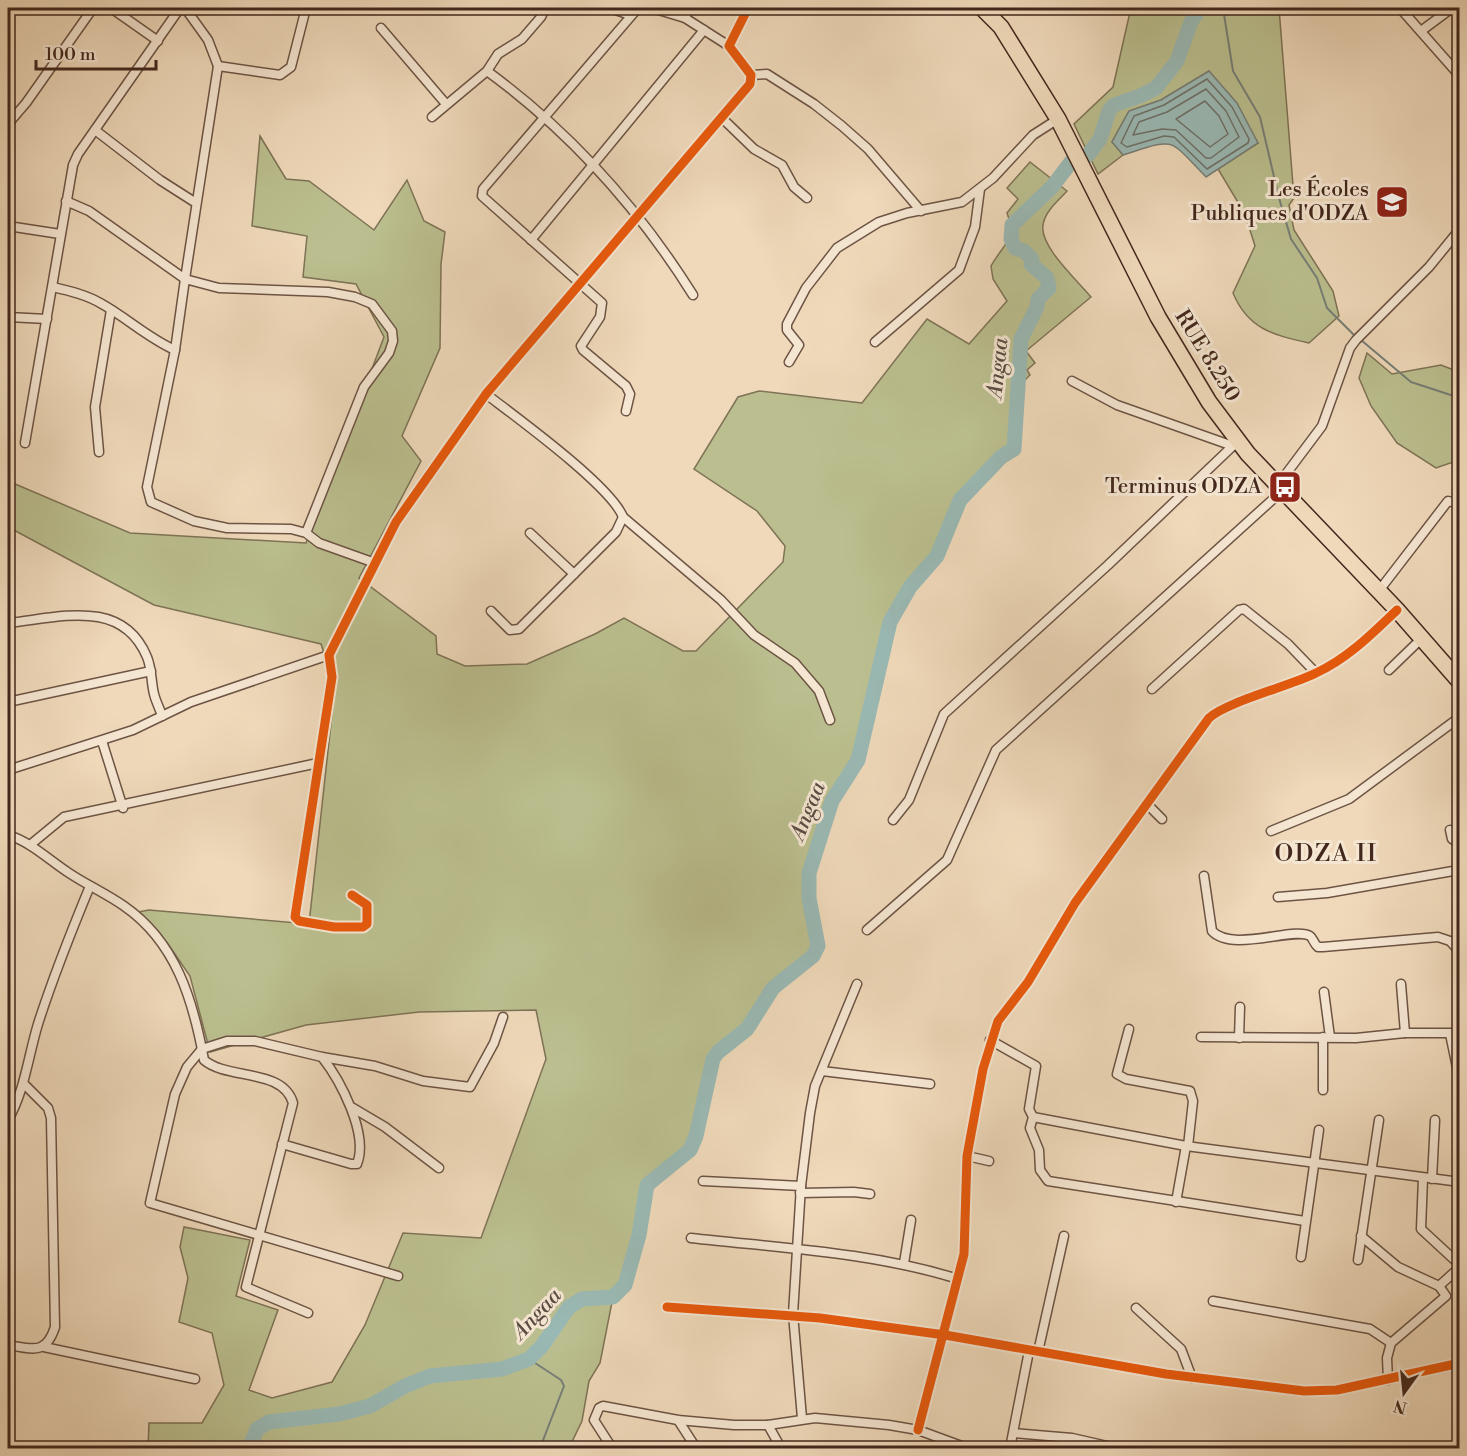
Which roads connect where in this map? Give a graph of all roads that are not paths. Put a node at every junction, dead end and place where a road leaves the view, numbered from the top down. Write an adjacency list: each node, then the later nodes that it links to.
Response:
1 (93, 8): 31 (street)
2 (111, 8): 20 (street)
3 (180, 8): 20 (street)
4 (185, 8): 22 (street)
5 (306, 8): 22 (street)
6 (545, 8): 23 (street)
7 (610, 8): 15 (street)
8 (638, 8): 15 (street)
9 (652, 8): 16 (street)
10 (689, 8): 16 (street)
11 (748, 8): 21 (street)
12 (982, 8): 30 (highway, RUE 8.250)
13 (1400, 8): 19 (street)
14 (1452, 8): 19 (street)
15 (630, 15): 28 (street)
16 (685, 18): 18 (street)
17 (381, 28): 26 (street)
18 (704, 30): 21 (street); 33 (street)
19 (1421, 31): 25 (street)
20 (158, 41): 32 (street)
21 (729, 46): 24 (street)
22 (218, 66): 37 (street)
23 (487, 71): 26 (street); 28 (street)
24 (751, 75): 29 (street); 38 (street)
25 (1460, 76)
26 (446, 104): 27 (street)
27 (432, 117)
28 (546, 117): 33 (street); 43 (street)
29 (723, 118): 35 (street); 39 (street)
30 (1058, 119): 34 (street); 58 (highway, RUE 8.250)
31 (8, 124)
32 (94, 130): 36 (street); 37 (street)
33 (591, 165): 39 (street); 43 (street)
34 (980, 189): 38 (street); 51 (street)
35 (807, 198)
36 (66, 201): 42 (street); 44 (street)
37 (196, 203): 44 (street)
38 (921, 211): 53 (street)
39 (639, 215): 45 (street); 47 (street)
40 (8, 226): 42 (street)
41 (1460, 229): 60 (street)
42 (60, 234): 46 (street)
43 (531, 240): 45 (street)
44 (184, 279): 52 (street); 63 (street)
45 (580, 283): 55 (street); 56 (street)
46 (53, 287): 48 (street); 50 (street)
47 (693, 295)
48 (111, 310): 52 (street); 59 (street)
49 (8, 317): 50 (street)
50 (47, 319): 57 (street)
51 (875, 342)
52 (175, 350): 63 (street)
53 (789, 362)
54 (1072, 381): 58 (street)
55 (486, 394): 62 (street); 65 (street)
56 (626, 411)
57 (25, 443)
58 (1235, 443): 60 (highway, RUE 8.250); 88 (street)
59 (99, 452)
60 (1279, 488): 67 (highway, RUE 8.250); 99 (street)
61 (1460, 504): 67 (street)
62 (623, 517): 66 (street); 81 (street)
63 (306, 533): 65 (street)
64 (530, 533): 66 (street)
65 (375, 563): 72 (street)
66 (574, 574): 69 (street)
67 (1378, 592): 68 (highway, RUE 8.250)
68 (1397, 610): 71 (highway, RUE 8.250); 75 (street)
69 (490, 611)
70 (8, 623): 74 (street)
71 (1421, 639): 73 (street); 76 (highway, RUE 8.250)
72 (330, 655): 79 (street); 83 (street)
73 (1389, 670)
74 (151, 671): 78 (street); 79 (street)
75 (1316, 673): 77 (street); 85 (street)
76 (1460, 682)
77 (1152, 689)
78 (8, 702)
79 (162, 716): 82 (street)
80 (1460, 717): 90 (street)
81 (830, 720)
82 (102, 741): 84 (street); 86 (street)
83 (318, 764): 86 (street); 97 (street)
84 (8, 770)
85 (1148, 805): 87 (street); 112 (street)
86 (123, 807): 93 (street)
87 (1162, 819)
88 (893, 820)
89 (1450, 830): 92 (street)
90 (1271, 831)
91 (8, 835): 93 (street)
92 (1460, 843)
93 (30, 845): 96 (street)
94 (1460, 873): 98 (street)
95 (1204, 876): 100 (street)
96 (90, 886): 113 (street); 117 (street)
97 (352, 896)
98 (1278, 897)
99 (867, 930)
100 (1460, 952)
101 (857, 984): 115 (street)
102 (1401, 984): 107 (street)
103 (1324, 992): 110 (street)
104 (1240, 1007): 111 (street)
105 (503, 1017): 114 (street)
106 (1129, 1029): 127 (street)
107 (1405, 1033): 108 (street); 110 (street)
108 (1455, 1033): 116 (street)
109 (1201, 1037): 111 (street)
110 (1326, 1037): 111 (street); 119 (street)
111 (1239, 1038)
112 (990, 1040): 121 (street); 128 (street)
113 (202, 1049): 114 (street); 126 (street); 141 (street)
114 (322, 1057): 120 (street)
115 (822, 1071): 118 (street); 136 (street)
116 (1460, 1082)
117 (24, 1084): 122 (street); 161 (street)
118 (930, 1084)
119 (1323, 1090)
120 (352, 1108): 126 (street); 131 (street)
121 (1033, 1118): 127 (street); 138 (street)
122 (8, 1119)
123 (1379, 1120): 132 (street)
124 (1435, 1120): 133 (street)
125 (1319, 1130): 130 (street)
126 (282, 1144): 141 (street)
127 (1187, 1146): 130 (street); 138 (street)
128 (967, 1156): 129 (street); 151 (street)
129 (990, 1161)
130 (1315, 1164): 132 (street); 140 (street)
131 (439, 1168)
132 (1370, 1172): 133 (street); 143 (street)
133 (1428, 1179): 135 (street); 149 (street)
134 (703, 1181): 136 (street)
135 (1460, 1182)
136 (800, 1189): 137 (street); 145 (street)
137 (870, 1194)
138 (1176, 1202): 140 (street)
139 (911, 1220): 148 (street)
140 (1305, 1221): 146 (street)
141 (257, 1235): 150 (street); 156 (street)
142 (1064, 1236): 162 (street)
143 (1361, 1236): 147 (street); 152 (street)
144 (691, 1238): 145 (street)
145 (798, 1250): 148 (street); 157 (street)
146 (1301, 1257)
147 (1358, 1260)
148 (904, 1263): 151 (street)
149 (1460, 1266): 152 (street)
150 (398, 1276)
151 (958, 1279): 158 (street)
152 (1439, 1287): 159 (street)
153 (1213, 1301): 159 (street)
154 (667, 1307): 157 (street)
155 (1136, 1308): 164 (street)
156 (308, 1313)
157 (793, 1314): 158 (street); 167 (street)
158 (945, 1335): 162 (street); 170 (street)
159 (1391, 1343): 166 (street)
160 (8, 1345): 161 (street)
161 (44, 1347): 165 (street)
162 (1034, 1352): 164 (street); 171 (street)
163 (1460, 1363): 166 (street)
164 (1192, 1378): 166 (street)
165 (195, 1379)
166 (1388, 1380)
167 (802, 1418): 169 (street); 170 (street)
168 (678, 1420): 169 (street); 173 (street); 174 (street)
169 (768, 1425): 175 (street)
170 (918, 1430): 172 (street)
171 (1014, 1433): 178 (street); 179 (street)
172 (956, 1443): 176 (street); 177 (street)
173 (612, 1449)
174 (696, 1449)
175 (781, 1449)
176 (942, 1449)
177 (967, 1449)
178 (1010, 1449)
179 (1116, 1449)

